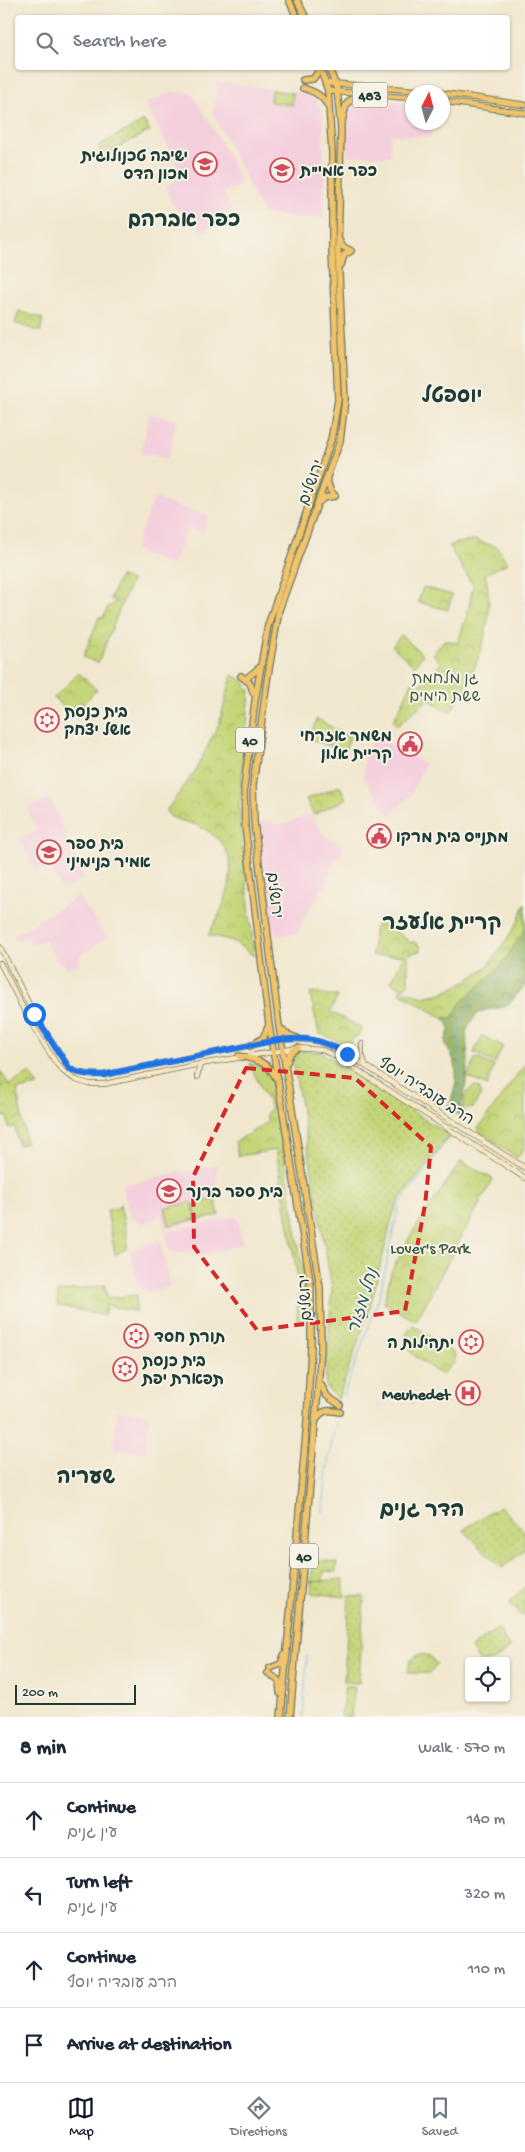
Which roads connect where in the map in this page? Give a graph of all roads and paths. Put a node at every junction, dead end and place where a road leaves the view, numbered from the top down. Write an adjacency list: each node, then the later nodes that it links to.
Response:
1 (289, 0): 3 (highway)
2 (297, 0): 4 (highway)
3 (296, 15)
4 (304, 15)
5 (318, 70): 8 (highway)
6 (320, 70): 9 (highway, 40)
7 (330, 70): 10 (highway, 40)
8 (303, 80)
9 (327, 83): 10 (main road, 483); 13 (highway, 40)
10 (336, 85): 12 (main road, 483); 14 (highway, ירושלים / 40)
11 (303, 88): 20 (highway)
12 (405, 90)
13 (328, 91): 14 (main road, 483); 20 (highway, ירושלים / 40)
14 (338, 92): 16 (main road, 483); 22 (highway, ירושלים / 40)
15 (450, 94): 19 (main road)
16 (366, 95): 17 (main road, 483); 22 (highway)
17 (405, 98)
18 (450, 102): 21 (main road)
19 (525, 105)
20 (329, 109): 27 (highway, ירושלים / 40)
21 (525, 113)
22 (341, 129): 23 (highway, ירושלים / 40)
23 (338, 238): 24 (highway, ירושלים / 40); 24 (highway)
24 (341, 316): 25 (highway, ירושלים / 40)
25 (326, 478): 26 (highway, ירושלים / 40); 26 (highway)
26 (316, 505): 32 (highway, ירושלים / 40)
27 (260, 666): 28 (highway, ירושלים / 40); 28 (highway)
28 (255, 700): 31 (highway, ירושלים / 40)
29 (0, 947): 37 (main road, הרב עובדיה יוסף)
30 (0, 963): 42 (main road, הרב עובדיה יוסף)
31 (269, 1025): 35 (highway, ירושלים / 40); 37 (highway)
32 (279, 1026): 33 (highway); 34 (highway, ירושלים / 40)
33 (297, 1038): 34 (main road, הרב עובדיה יוסף); 43 (main road, הרב עובדיה יוסף)
34 (282, 1040): 35 (main road, הרב עובדיה יוסף); 39 (highway, ירושלים / 40)
35 (272, 1041): 37 (main road, הרב עובדיה יוסף); 40 (highway, ירושלים / 40)
36 (362, 1044): 43 (main road)
37 (250, 1046)
38 (298, 1048): 39 (main road, הרב עובדיה יוסף); 44 (highway); 48 (main road, הרב עובדיה יוסף)
39 (283, 1050): 40 (main road, הרב עובדיה יוסף); 44 (highway, ירושלים / 40)
40 (274, 1051): 41 (main road, הרב עובדיה יוסף); 46 (highway, ירושלים / 40)
41 (239, 1056): 42 (main road, הרב עובדיה יוסף); 46 (highway)
42 (200, 1064): 45 (main road)
43 (367, 1067): 47 (main road, הרב עובדיה יוסף)
44 (286, 1072): 49 (highway, ירושלים / 40)
45 (198, 1077)
46 (279, 1083): 51 (highway, ירושלים / 40)
47 (525, 1168)
48 (525, 1178)
49 (319, 1374): 50 (highway, ירושלים / 40); 50 (highway)
50 (315, 1424): 54 (highway, ירושלים / 40)
51 (288, 1628): 52 (highway, ירושלים / 40); 52 (highway)
52 (281, 1710): 53 (highway, ירושלים / 40)
53 (280, 1717)
54 (290, 1717)

